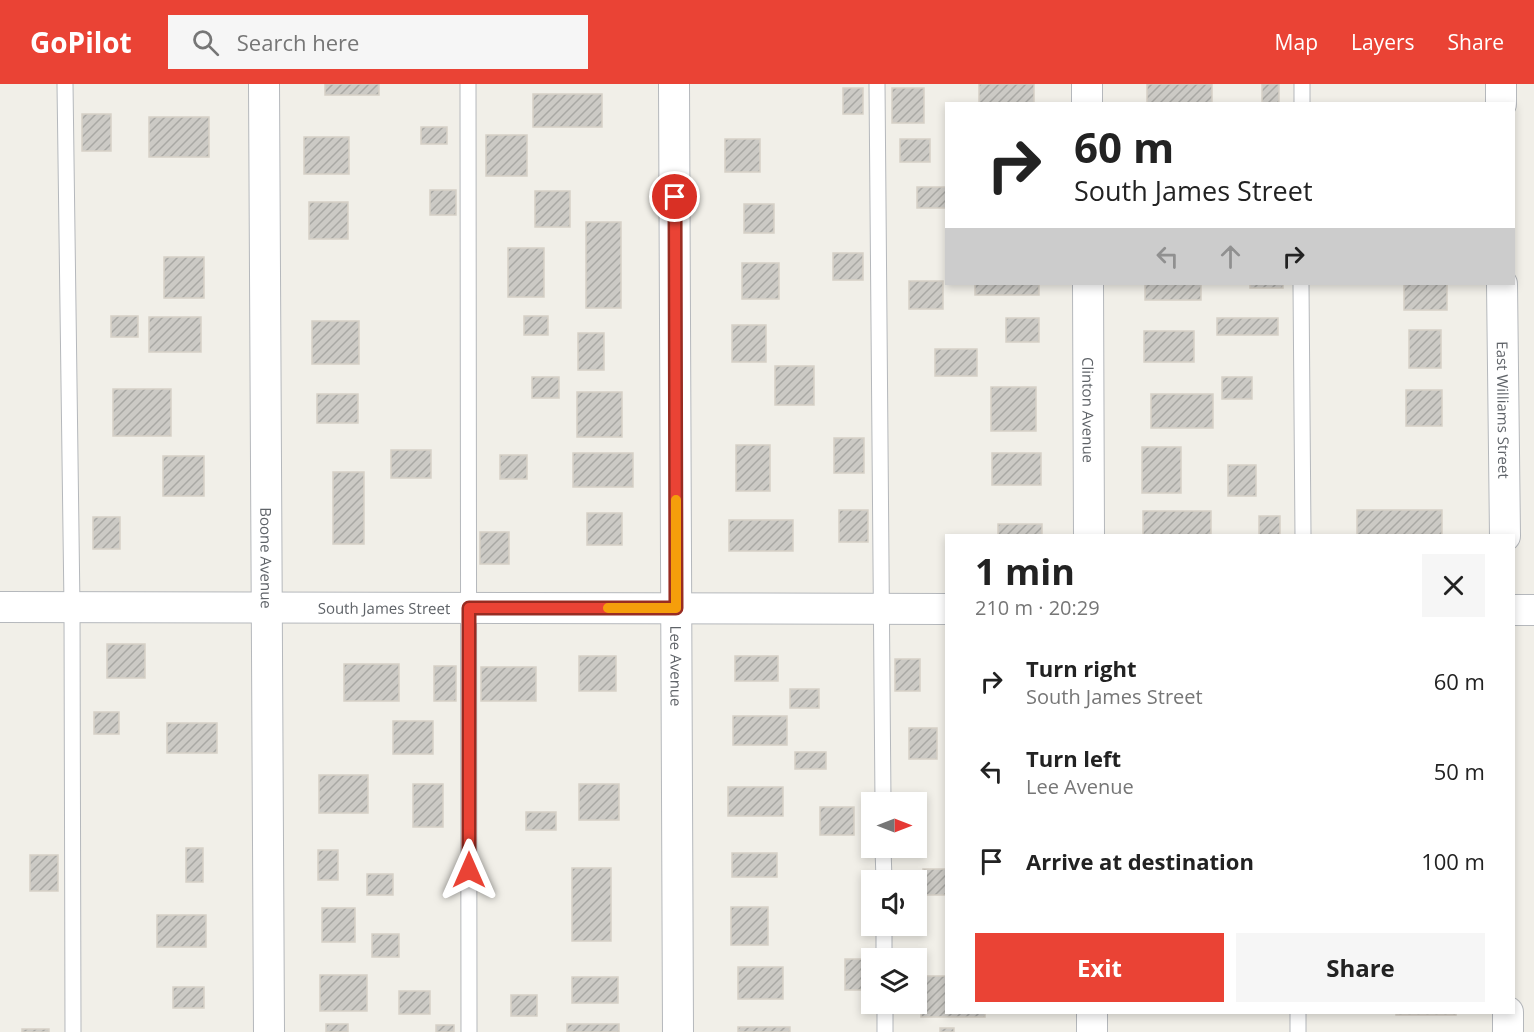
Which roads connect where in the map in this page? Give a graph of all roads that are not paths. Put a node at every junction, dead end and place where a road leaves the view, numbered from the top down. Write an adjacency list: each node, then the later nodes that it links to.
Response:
1 (65, 84): 19 (lane)
2 (264, 84): 20 (street, Boone Avenue)
3 (468, 84): 21 (lane)
4 (674, 84): 22 (street, Lee Avenue)
5 (877, 84): 23 (lane)
6 (1087, 84): 9 (street)
7 (1302, 84): 10 (lane)
8 (1501, 84): 11 (street)
9 (1087, 102)
10 (1302, 102)
11 (1501, 102)
12 (1088, 285): 15 (street, Clinton Avenue)
13 (1301, 285): 16 (lane)
14 (1502, 285): 17 (street, East Williams Street)
15 (1089, 534)
16 (1303, 534)
17 (1505, 534)
18 (0, 607): 19 (street, South James Street)
19 (72, 607): 20 (street, South James Street); 32 (lane)
20 (268, 608): 21 (street, South James Street); 33 (street, Boone Avenue)
21 (469, 608): 22 (street, South James Street); 34 (lane)
22 (676, 608): 23 (street, South James Street); 35 (street, Lee Avenue)
23 (881, 609): 24 (street, South James Street); 27 (lane)
24 (945, 609)
25 (1515, 610): 26 (street)
26 (1534, 610)
27 (883, 792)
28 (885, 1014): 36 (lane)
29 (1092, 1014): 37 (street)
30 (1298, 1014): 38 (lane)
31 (1508, 1014): 39 (street)
32 (73, 1032)
33 (269, 1032)
34 (469, 1032)
35 (678, 1032)
36 (885, 1032)
37 (1092, 1032)
38 (1298, 1032)
39 (1508, 1032)

